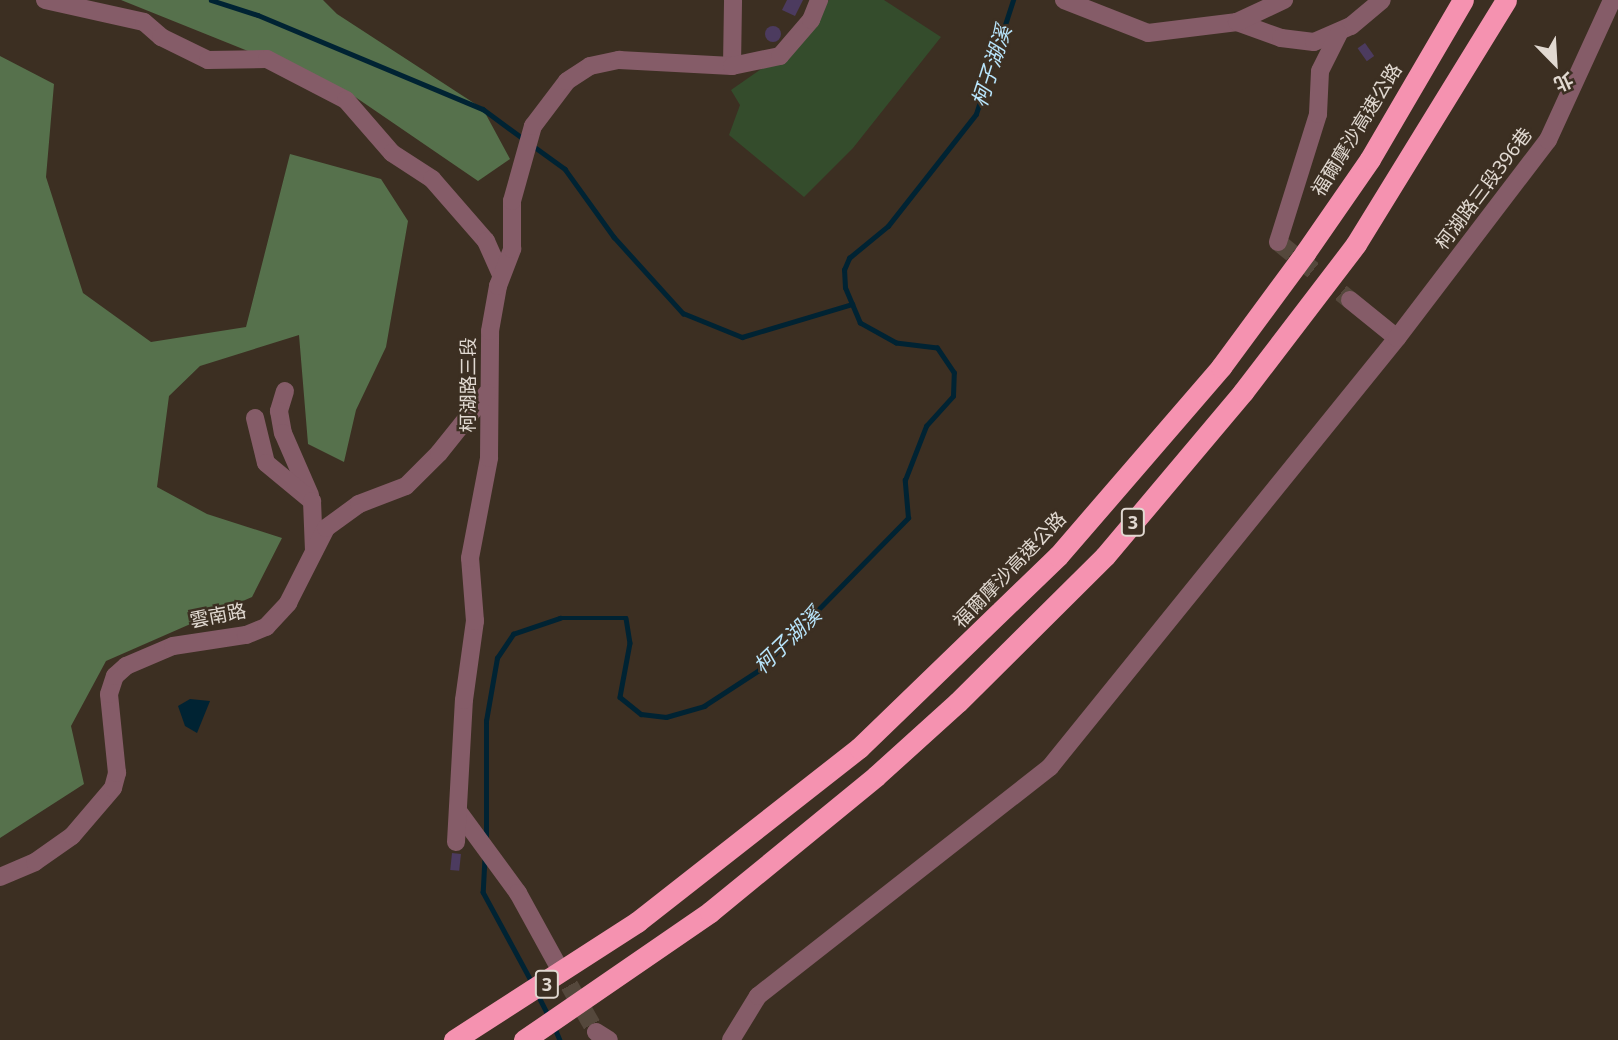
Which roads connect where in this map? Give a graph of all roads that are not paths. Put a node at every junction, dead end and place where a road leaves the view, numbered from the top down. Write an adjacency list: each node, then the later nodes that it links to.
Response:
1 (45, 0): 14 (street)
2 (733, 0): 12 (street)
3 (1064, 0): 10 (street)
4 (1284, 0): 10 (street)
5 (1382, 0): 11 (street)
6 (1462, 0): 26 (highway, 福爾摩沙高速公路 / 3)
7 (1506, 0): 27 (highway, 3)
8 (1612, 0): 16 (street, 柯湖路三段396巷)
9 (817, 1): 12 (street, 柯湖路三段)
10 (1237, 22): 11 (street)
11 (1342, 41): 13 (street)
12 (732, 66): 14 (street, 柯湖路三段)
13 (1278, 242)
14 (501, 275): 18 (street, 柯湖路三段)
15 (1350, 300): 16 (street)
16 (1397, 338): 28 (street, 柯湖路三段396巷)
17 (285, 391): 20 (street)
18 (486, 393): 21 (street, 雲南路); 22 (street, 柯湖路三段)
19 (255, 418): 20 (street)
20 (312, 501): 21 (street)
21 (314, 551): 24 (street, 雲南路)
22 (458, 811): 23 (street, 柯湖路三段); 25 (street)
23 (456, 842)
24 (0, 877)
25 (556, 962)
26 (454, 1040)
27 (524, 1040)
28 (731, 1040)

